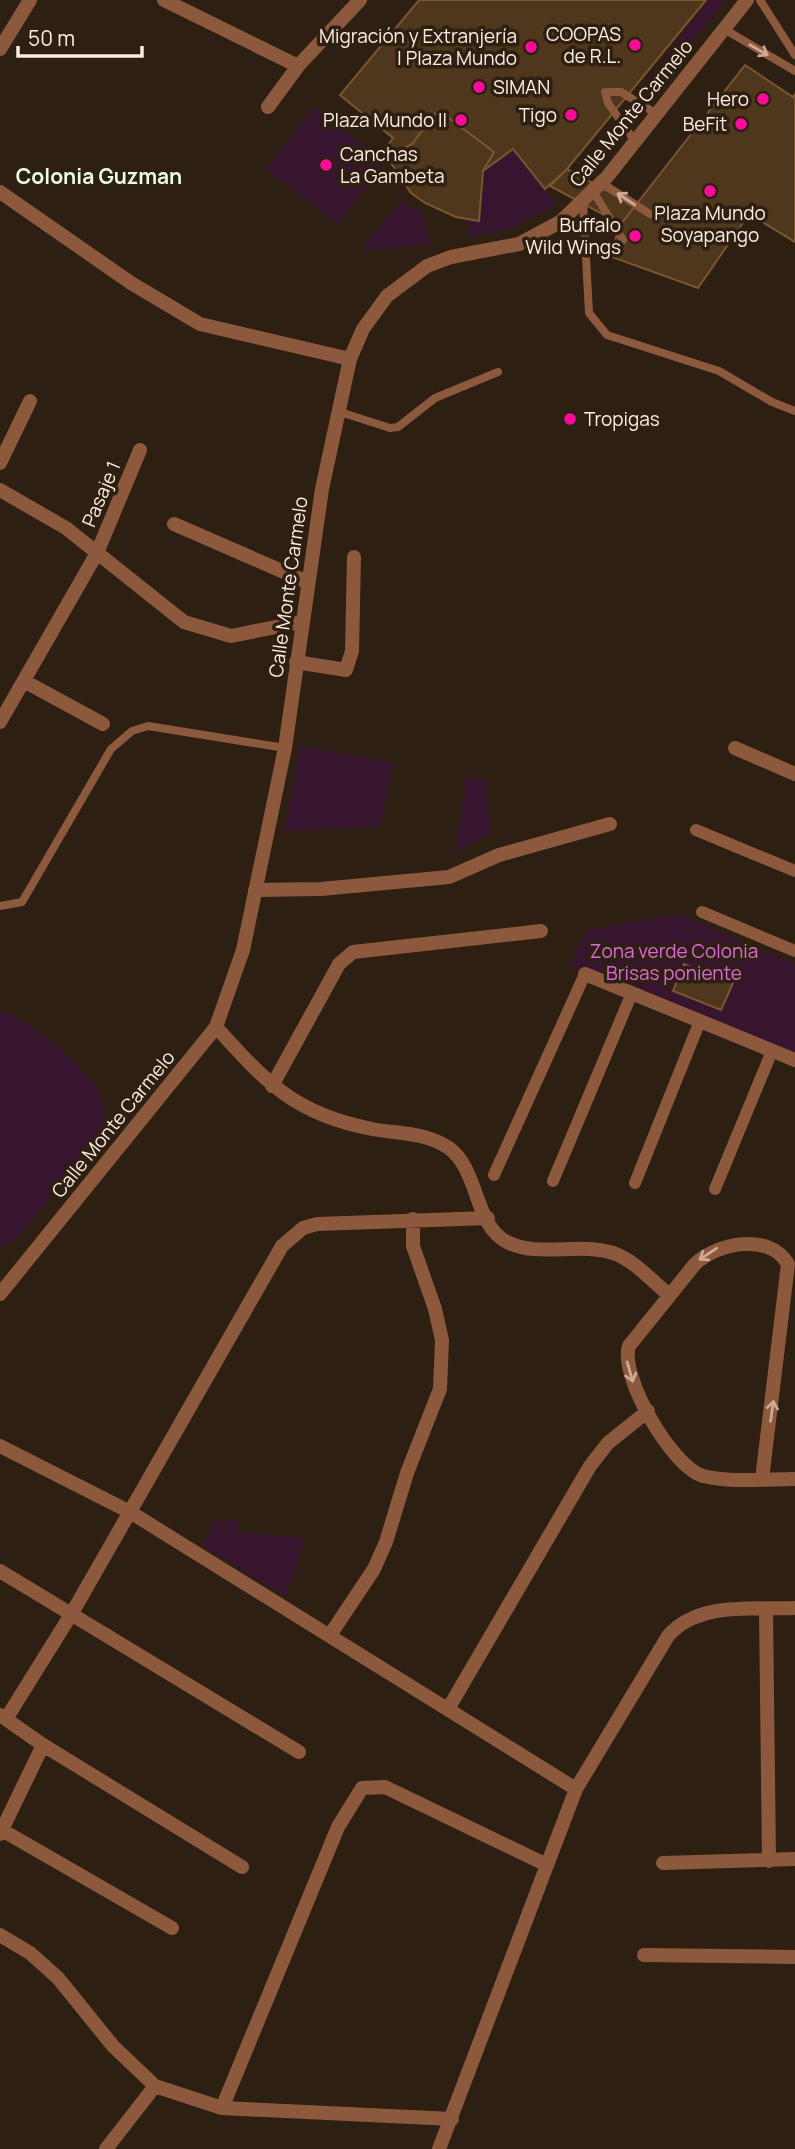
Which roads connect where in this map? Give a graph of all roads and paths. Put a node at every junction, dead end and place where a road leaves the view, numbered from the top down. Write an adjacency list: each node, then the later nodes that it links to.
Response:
1 (30, 0): 7 (street)
2 (164, 0): 9 (street)
3 (359, 0): 9 (street)
4 (747, 0): 6 (street, Calle Monte Carmelo)
5 (760, 0): 8 (lane)
6 (724, 29): 10 (lane, one-way to 10); 12 (street, Calle Monte Carmelo)
7 (0, 49)
8 (795, 55)
9 (298, 66): 11 (street)
10 (795, 71)
11 (268, 107)
12 (655, 113): 13 (street, Calle Monte Carmelo); 13 (lane)
13 (634, 140): 14 (street, Calle Monte Carmelo)
14 (598, 187): 16 (street, Calle Monte Carmelo); 17 (lane, one-way to 14); 18 (lane)
15 (0, 192): 19 (street)
16 (583, 202): 19 (street, Calle Monte Carmelo); 22 (lane)
17 (650, 214)
18 (623, 240)
19 (350, 359): 23 (street, Calle Monte Carmelo)
20 (498, 372): 23 (lane)
21 (30, 401): 25 (street)
22 (795, 411)
23 (340, 412): 30 (street, Calle Monte Carmelo)
24 (140, 450): 28 (street, Pasaje 1)
25 (0, 463)
26 (0, 490): 28 (street)
27 (174, 524): 30 (street)
28 (97, 553): 31 (street); 33 (street, Pasaje 1)
29 (354, 557): 32 (street)
30 (307, 582): 31 (street, Calle Monte Carmelo)
31 (301, 622): 32 (street, Calle Monte Carmelo)
32 (296, 662): 36 (street, Calle Monte Carmelo)
33 (24, 681): 34 (street, Pasaje 1); 35 (street)
34 (0, 723)
35 (103, 724)
36 (285, 748): 42 (street, Calle Monte Carmelo); 43 (lane)
37 (736, 748): 38 (street)
38 (795, 774)
39 (610, 824): 42 (street)
40 (696, 830): 41 (street)
41 (795, 872)
42 (255, 890): 50 (street, Calle Monte Carmelo)
43 (0, 906)
44 (702, 912): 46 (street)
45 (541, 931): 53 (street)
46 (795, 951)
47 (585, 974): 48 (street); 54 (street)
48 (632, 993): 49 (street); 55 (street)
49 (700, 1021): 51 (street); 56 (street)
50 (216, 1027): 53 (street); 60 (street, Calle Monte Carmelo)
51 (772, 1051): 52 (street); 57 (street)
52 (795, 1060)
53 (272, 1086): 58 (street)
54 (494, 1175)
55 (553, 1181)
56 (635, 1183)
57 (715, 1189)
58 (488, 1218): 59 (street); 61 (street)
59 (413, 1219): 66 (street); 71 (street)
60 (0, 1294)
61 (668, 1294): 62 (street, one-way to 62); 64 (street, one-way to 61)
62 (648, 1411): 64 (street); 72 (street)
63 (0, 1446): 66 (street)
64 (762, 1479): 65 (street)
65 (795, 1479)
66 (130, 1513): 70 (street); 71 (street)
67 (0, 1571): 70 (street)
68 (795, 1608): 69 (street)
69 (766, 1610): 76 (street); 79 (street)
70 (72, 1613): 73 (street); 75 (street)
71 (330, 1634): 72 (street)
72 (448, 1709): 76 (street)
73 (3, 1717): 74 (street)
74 (43, 1745): 77 (street); 82 (street)
75 (299, 1752)
76 (576, 1788): 81 (street)
77 (1, 1832): 83 (street)
78 (795, 1859): 79 (street)
79 (769, 1861): 80 (street)
80 (663, 1863)
81 (548, 1865): 88 (street); 89 (street)
82 (242, 1867)
83 (172, 1928)
84 (0, 1936): 87 (street)
85 (644, 1955): 86 (street)
86 (795, 1957)
87 (155, 2086): 88 (street); 90 (street)
88 (222, 2108): 89 (street)
89 (452, 2119): 91 (street)
90 (106, 2149)
91 (439, 2149)

